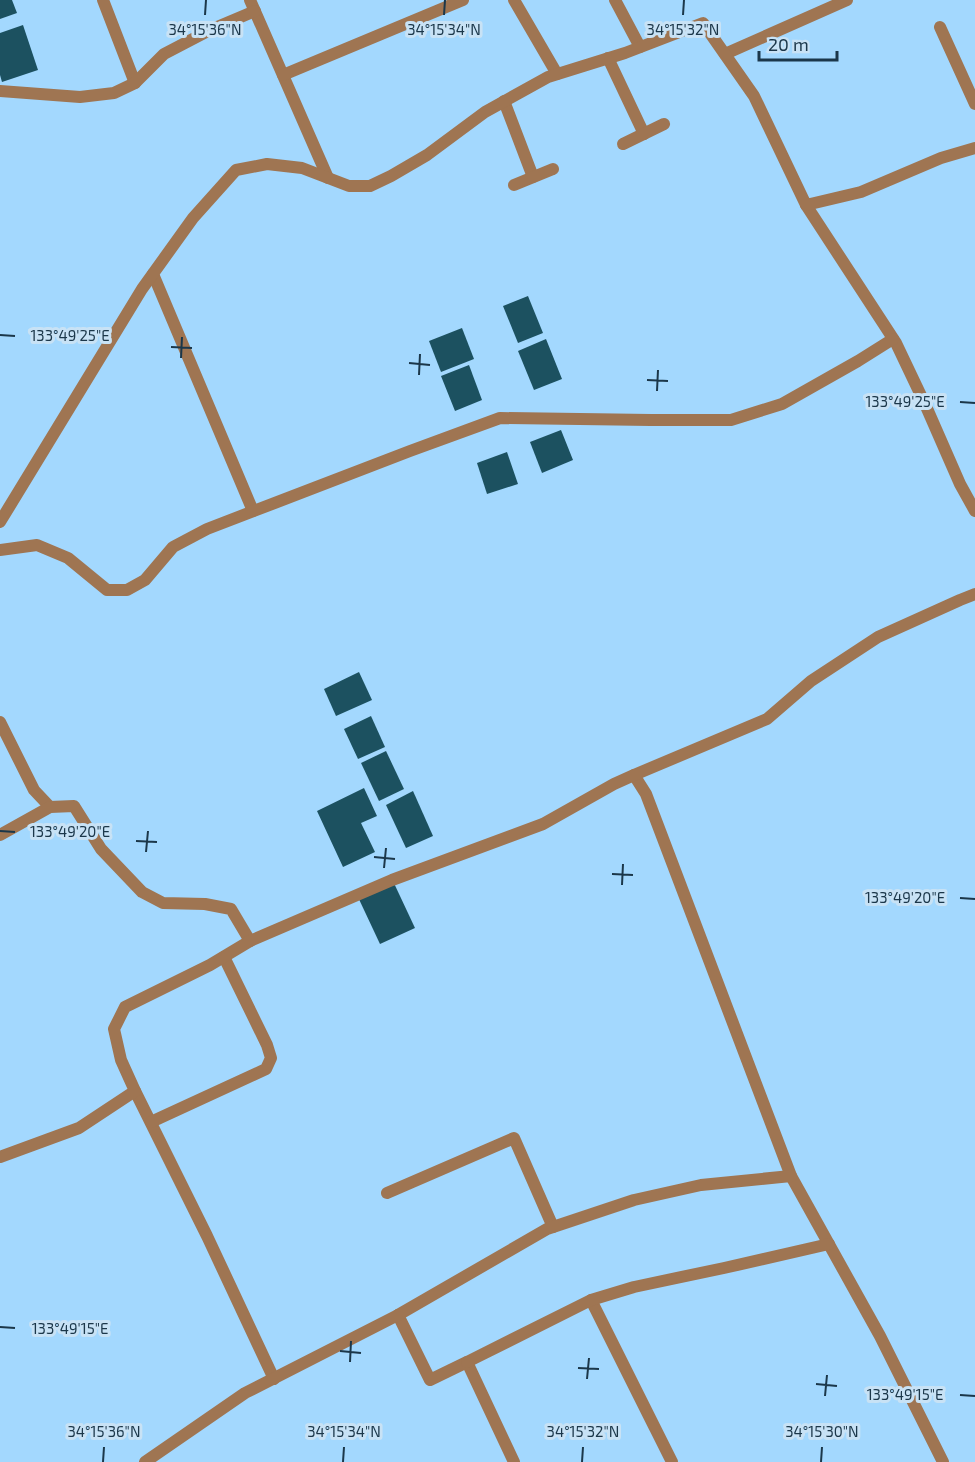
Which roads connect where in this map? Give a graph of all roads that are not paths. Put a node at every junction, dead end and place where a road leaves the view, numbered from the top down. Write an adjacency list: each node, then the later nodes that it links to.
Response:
1 (103, 0): 13 (street)
2 (463, 0): 12 (street)
3 (513, 0): 11 (street)
4 (615, 0): 8 (street)
5 (847, 0): 9 (street)
6 (253, 6): 12 (street); 13 (street)
7 (940, 27): 16 (street)
8 (640, 47): 9 (street); 10 (street)
9 (725, 54): 25 (street)
10 (608, 58): 11 (street); 18 (street)
11 (557, 74): 15 (street)
12 (283, 75): 23 (street)
13 (135, 83): 14 (street)
14 (0, 91)
15 (504, 101): 22 (street); 23 (street)
16 (975, 104)
17 (664, 124): 18 (street)
18 (644, 134): 19 (street)
19 (623, 144)
20 (975, 148): 25 (street)
21 (553, 169): 22 (street)
22 (533, 177): 24 (street)
23 (328, 178): 26 (street)
24 (514, 185)
25 (806, 205): 27 (street)
26 (153, 274): 29 (street); 30 (street)
27 (893, 339): 28 (street); 29 (street)
28 (975, 511)
29 (253, 512): 31 (street)
30 (0, 522)
31 (0, 550)
32 (975, 594): 34 (street)
33 (0, 722): 35 (street)
34 (633, 775): 37 (street); 42 (street)
35 (50, 807): 36 (street); 37 (street)
36 (0, 834)
37 (250, 941): 38 (street)
38 (224, 957): 39 (street); 40 (street)
39 (135, 1091): 40 (street); 41 (street)
40 (151, 1122): 49 (street)
41 (0, 1157)
42 (791, 1176): 44 (street); 45 (street)
43 (387, 1193): 44 (street)
44 (553, 1227): 47 (street)
45 (829, 1244): 46 (street); 53 (street)
46 (591, 1299): 48 (street); 52 (street)
47 (398, 1315): 48 (street); 49 (street)
48 (467, 1362): 51 (street)
49 (274, 1379): 50 (street)
50 (145, 1462)
51 (514, 1462)
52 (672, 1462)
53 (943, 1462)

